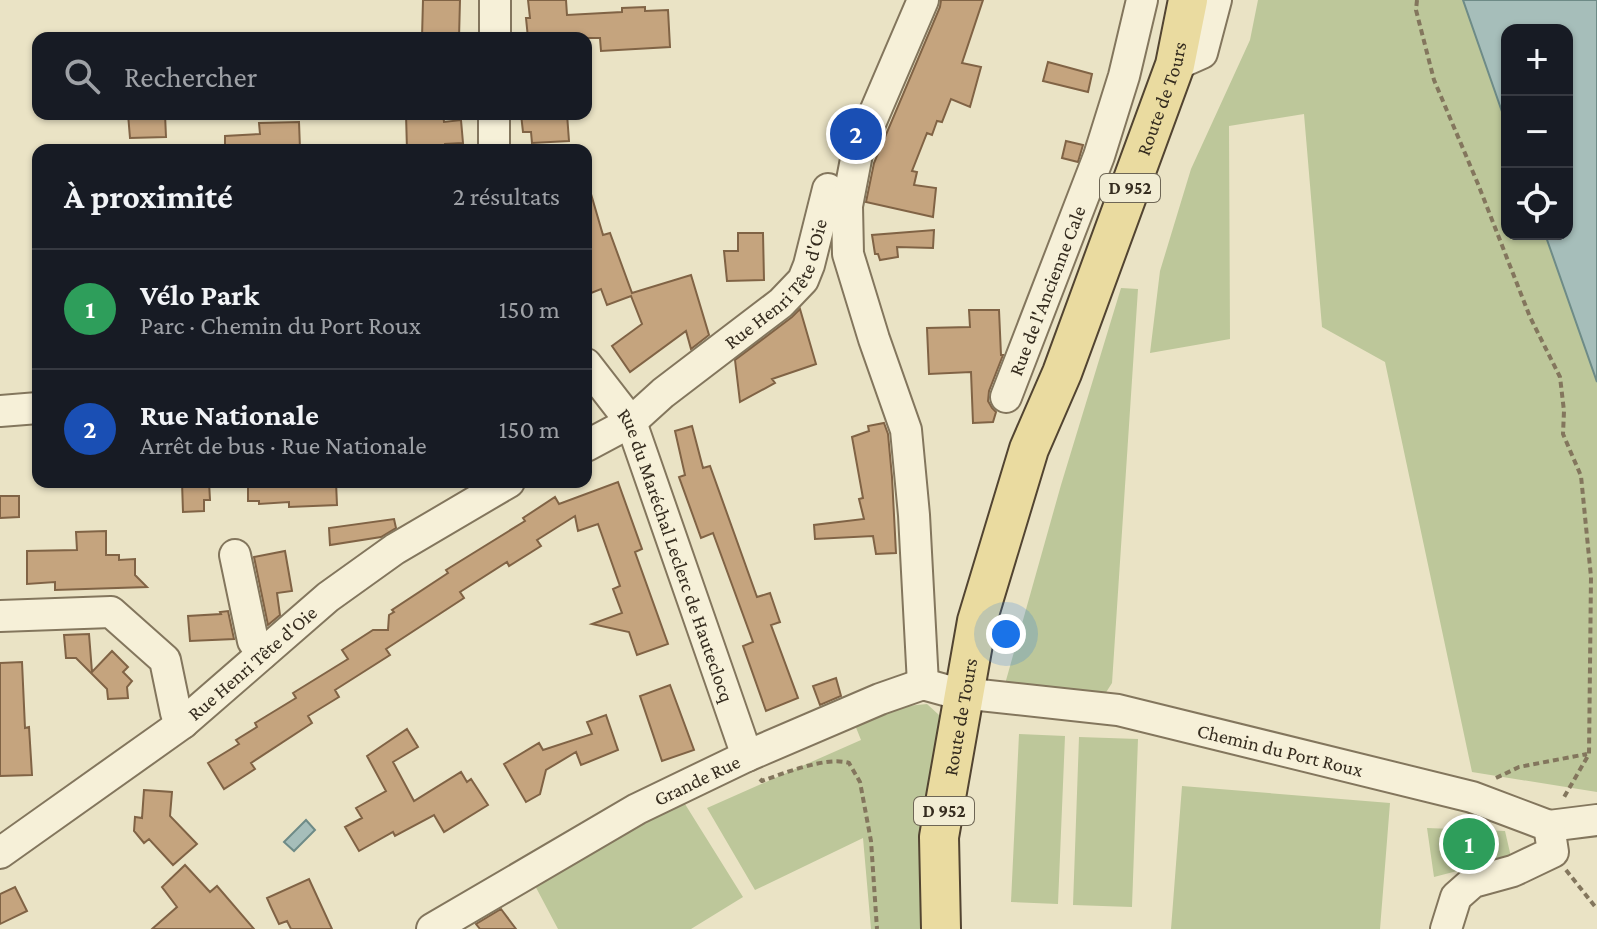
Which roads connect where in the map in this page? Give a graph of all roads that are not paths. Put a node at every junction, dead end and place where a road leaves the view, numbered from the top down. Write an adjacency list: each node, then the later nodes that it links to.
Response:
1 (495, 0): 6 (street)
2 (923, 0): 21 (street)
3 (1142, 0): 12 (street, Rue de l'Ancienne Cale)
4 (1188, 0): 7 (main road, Route de Tours / D 952)
5 (1216, 0): 7 (street)
6 (495, 32)
7 (1175, 65): 22 (main road, Route de Tours / D 952)
8 (494, 120): 9 (street)
9 (494, 144)
10 (828, 189): 15 (street, Rue Henri Tête d'Oie)
11 (592, 372): 15 (street, Rue du Maréchal Leclerc de Hauteclocq)
12 (1006, 397)
13 (32, 408): 14 (street)
14 (0, 411)
15 (631, 422): 16 (street, Rue Henri Tête d'Oie); 24 (street, Rue du Maréchal Leclerc de Hauteclocq)
16 (592, 443)
17 (499, 488): 20 (street, Rue Henri Tête d'Oie)
18 (235, 555): 20 (street)
19 (0, 616): 23 (street)
20 (262, 654): 23 (street, Rue Henri Tête d'Oie)
21 (923, 684): 22 (street); 24 (street, Grande Rue)
22 (972, 694): 26 (street, Chemin du Port Roux); 29 (main road, Route de Tours / D 952); 30 (main road, Route de Tours / D 952)
23 (183, 723): 27 (street, Rue Henri Tête d'Oie)
24 (747, 756): 28 (street, Grande Rue)
25 (1597, 820): 26 (street)
26 (1551, 839): 31 (street)
27 (0, 853)
28 (432, 929)
29 (941, 929)
30 (954, 929)
31 (1446, 929)

